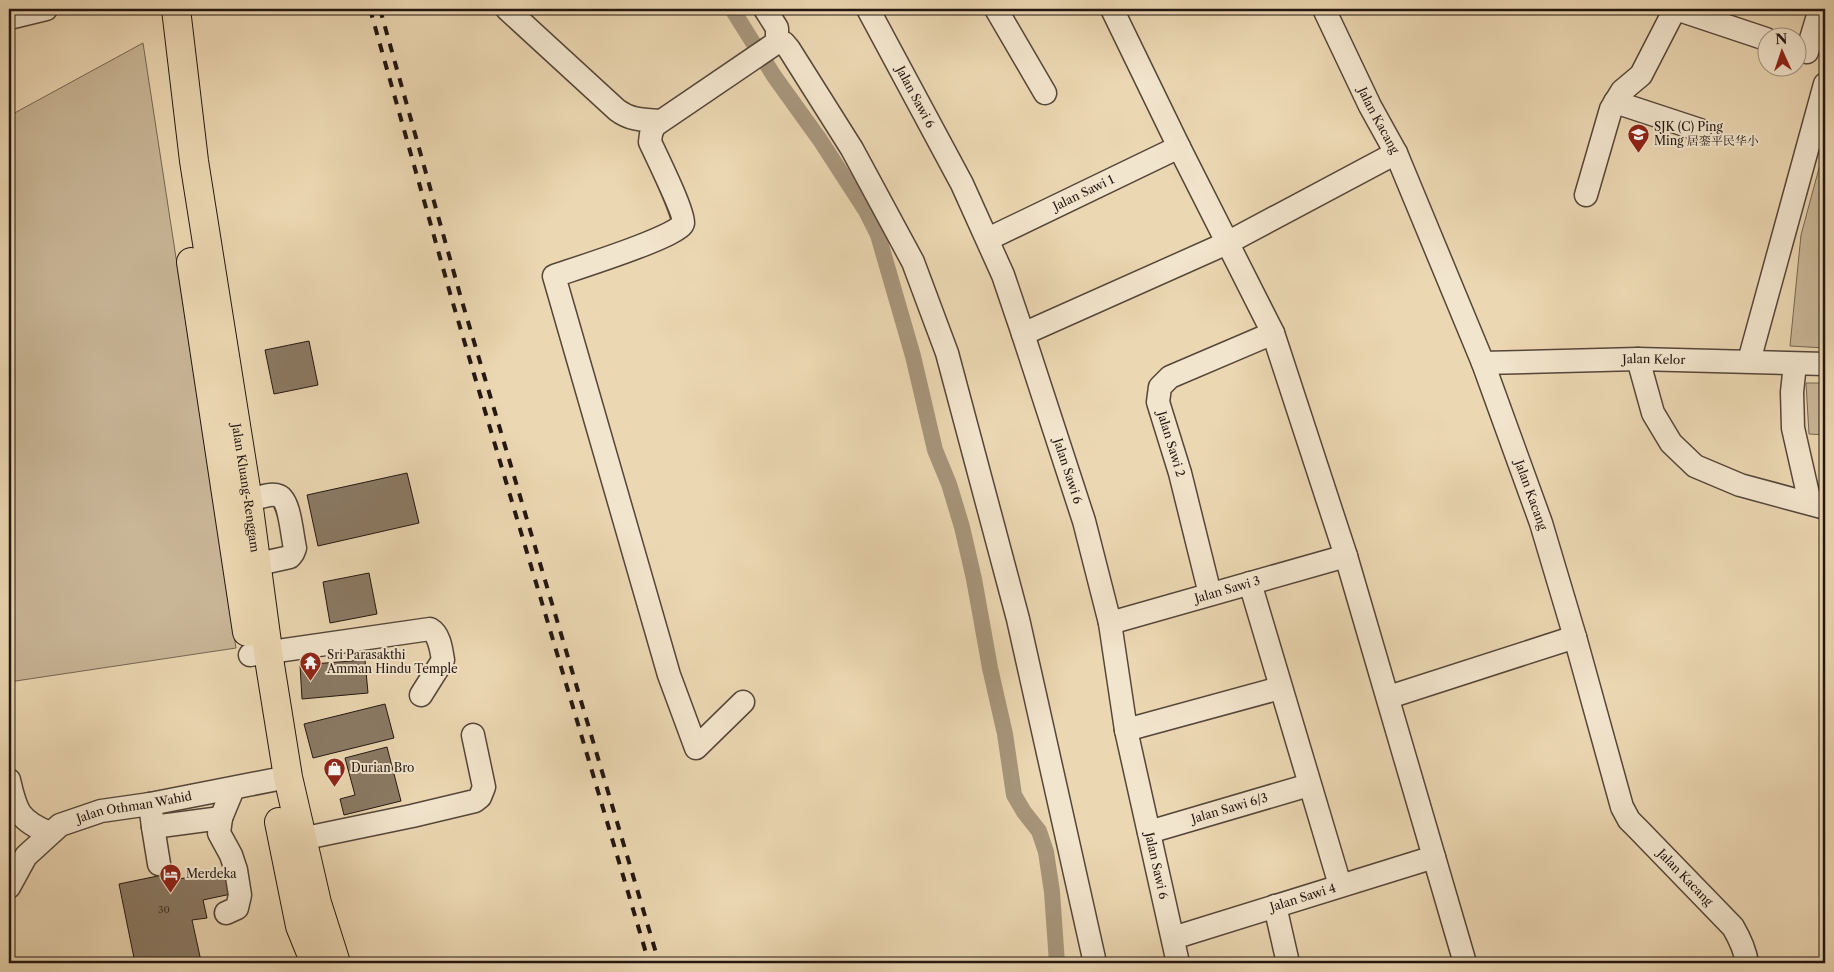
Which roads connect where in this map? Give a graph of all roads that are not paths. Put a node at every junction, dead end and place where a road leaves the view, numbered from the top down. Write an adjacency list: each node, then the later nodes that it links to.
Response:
1 (46, 9): 12 (street)
2 (157, 9): 36 (main road, Jalan Kluang-Renggam)
3 (176, 9): 33 (main road, Jalan Kluang-Renggam)
4 (507, 9): 19 (street)
5 (765, 9): 14 (street)
6 (868, 9): 24 (street, Jalan Sawi 6)
7 (996, 9): 17 (street)
8 (1112, 9): 21 (street)
9 (1324, 9): 22 (street, Jalan Kacang)
10 (1675, 9): 13 (street); 18 (street)
11 (1820, 9): 15 (street)
12 (9, 18)
13 (1756, 35)
14 (766, 48): 19 (street); 68 (street)
15 (1810, 53)
16 (1825, 84): 29 (street)
17 (1045, 93)
18 (1615, 102): 20 (street); 23 (street)
19 (660, 121): 45 (street)
20 (1700, 130)
21 (1179, 147): 24 (street, Jalan Sawi 1); 25 (street)
22 (1396, 153): 25 (street); 30 (street, Jalan Kacang)
23 (1586, 195)
24 (988, 239): 27 (street, Jalan Sawi 6)
25 (1227, 243): 26 (street); 27 (street)
26 (1273, 333): 35 (street); 38 (street, Jalan Sawi 2)
27 (1023, 334): 39 (street, Jalan Sawi 6)
28 (1638, 358): 29 (street, Jalan Kelor); 30 (street, Jalan Kelor); 34 (street)
29 (1749, 361): 31 (street, Jalan Kelor)
30 (1483, 363): 40 (street, Jalan Kacang)
31 (1795, 364): 32 (street, Jalan Kelor); 34 (street)
32 (1825, 364)
33 (248, 501): 36 (main road, Jalan Kluang-Renggam); 36 (street)
34 (1818, 506)
35 (1346, 556): 37 (street, Jalan Sawi 3); 44 (street)
36 (247, 567): 41 (main road, Jalan Kluang-Renggam)
37 (1250, 582): 38 (street, Jalan Sawi 3); 42 (street)
38 (1210, 594): 39 (street, Jalan Sawi 3)
39 (1110, 623): 46 (street, Jalan Sawi 6)
40 (1575, 637): 44 (street); 72 (street, Jalan Kacang)
41 (259, 654): 43 (street); 48 (main road, Jalan Kluang-Renggam)
42 (1280, 688): 46 (street); 50 (street)
43 (421, 695)
44 (1389, 698): 58 (street)
45 (743, 702)
46 (1126, 730): 55 (street, Jalan Sawi 6)
47 (473, 735): 57 (street)
48 (279, 779): 51 (street, Jalan Othman Wahid); 57 (main road, Jalan Kluang-Renggam); 66 (main road, Jalan Kluang-Renggam)
49 (9, 780): 56 (street)
50 (1309, 784): 55 (street, Jalan Sawi 6/3); 61 (street)
51 (233, 789): 52 (street, Jalan Othman Wahid); 53 (street)
52 (150, 804): 54 (street); 56 (street, Jalan Othman Wahid)
53 (221, 818): 54 (street); 64 (street)
54 (153, 827): 60 (street)
55 (1149, 832): 65 (street, Jalan Sawi 6)
56 (50, 833): 59 (street, Jalan Othman Wahid)
57 (301, 839): 67 (main road, Jalan Kluang-Renggam)
58 (1434, 857): 61 (street, Jalan Sawi 4); 71 (street)
59 (18, 858): 62 (street, Jalan Othman Wahid)
60 (158, 864)
61 (1340, 885): 63 (street, Jalan Sawi 4)
62 (9, 887)
63 (1275, 906): 65 (street, Jalan Sawi 4); 70 (street)
64 (226, 913)
65 (1173, 938): 69 (street, Jalan Sawi 6)
66 (315, 963)
67 (336, 963)
68 (1096, 963)
69 (1178, 963)
70 (1288, 963)
71 (1465, 963)
72 (1747, 963)

